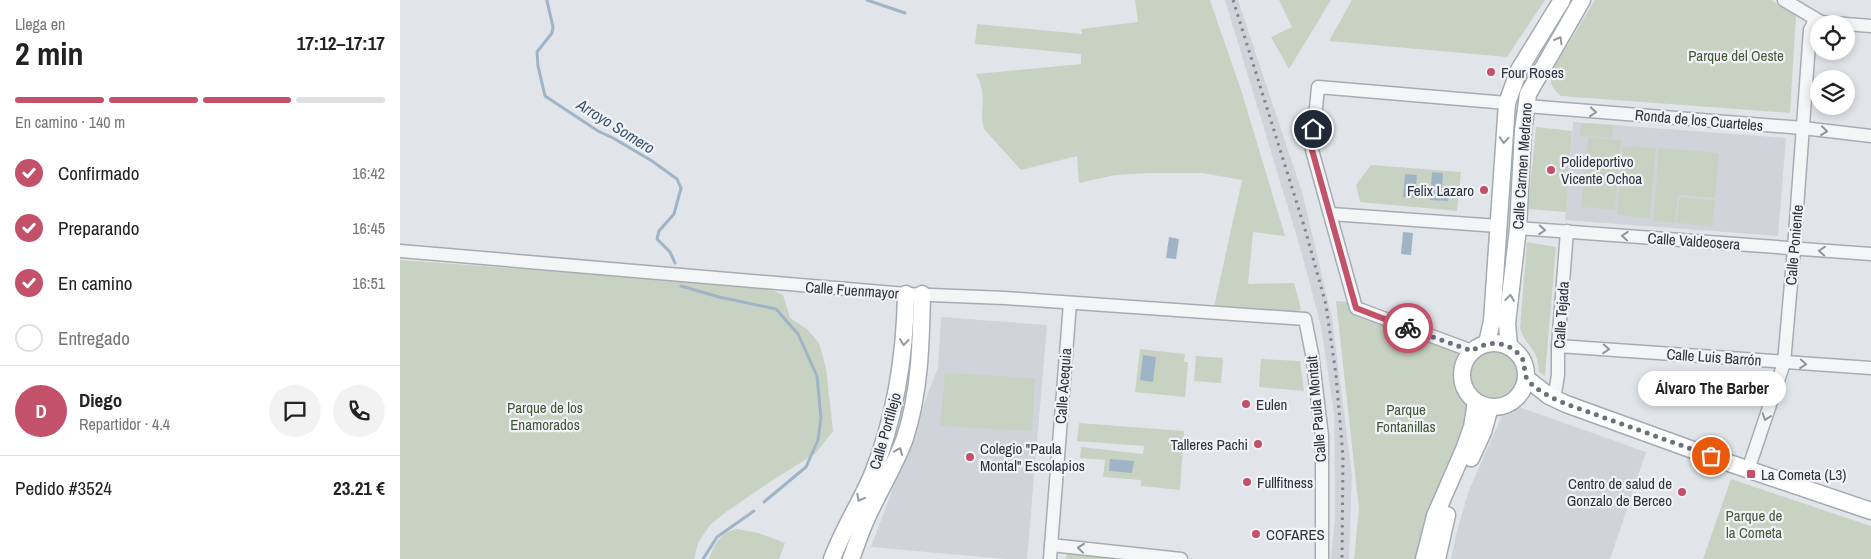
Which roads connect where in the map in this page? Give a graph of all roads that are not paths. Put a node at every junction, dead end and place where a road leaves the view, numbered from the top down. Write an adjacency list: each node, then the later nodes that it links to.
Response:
1 (1562, 0): 8 (main road, Calle Carmen Medrano)
2 (1582, 0): 9 (main road, Calle Carmen Medrano, one-way to 2)
3 (1784, 0): 4 (street)
4 (1810, 15)
5 (1855, 25): 6 (street)
6 (1871, 26)
7 (1810, 30): 10 (street, Calle Poniente)
8 (1507, 103): 12 (street); 13 (main road, Calle Carmen Medrano, one-way to 13)
9 (1526, 106): 10 (street, Ronda de los Cuarteles, one-way to 10); 14 (main road, Calle Carmen Medrano)
10 (1803, 128): 11 (street, Ronda de los Cuarteles, one-way to 11); 16 (street, Calle Poniente)
11 (1871, 136)
12 (1331, 214): 13 (street); 25 (street)
13 (1498, 226): 22 (main road, Calle Carmen Medrano)
14 (1518, 228): 15 (street, Calle Valdeosera, one-way to 15); 23 (main road, Calle Carmen Medrano, one-way to 14)
15 (1566, 232): 16 (street, Calle Valdeosera, one-way to 15); 24 (street, Calle Tejada)
16 (1794, 249): 18 (street, Calle Valdeosera, one-way to 16); 26 (street, Calle Poniente)
17 (400, 251): 19 (street, Calle Fuenmayor)
18 (1871, 254)
19 (914, 294): 20 (street, Calle Fuenmayor); 35 (main road, Calle Portillejo, one-way to 35); 36 (main road, Calle Portillejo, one-way to 19)
20 (1070, 303): 21 (street, Calle Fuenmayor); 34 (street, Calle Acequia)
21 (1305, 319): 39 (street, Calle Paula Montalt)
22 (1487, 343): 23 (main road); 25 (main road)
23 (1509, 346): 28 (main road)
24 (1558, 346): 26 (street, Calle Luis Barrón, one-way to 26); 30 (street, Calle Tejada)
25 (1472, 351): 31 (main road)
26 (1784, 363): 27 (street, Calle Luis Barrón, one-way to 27); 32 (street, Calle Poniente, one-way to 32)
27 (1871, 368)
28 (1526, 378): 29 (main road); 30 (main road)
29 (1516, 398): 30 (main road); 31 (main road)
30 (1552, 398): 32 (main road)
31 (1483, 405): 40 (main road); 41 (main road)
32 (1748, 470): 33 (main road)
33 (1871, 511)
34 (1051, 545): 37 (street, Calle Acequia); 38 (street, one-way to 34)
35 (832, 559)
36 (851, 559)
37 (1050, 559)
38 (1181, 559)
39 (1322, 559)
40 (1424, 559)
41 (1437, 559)

